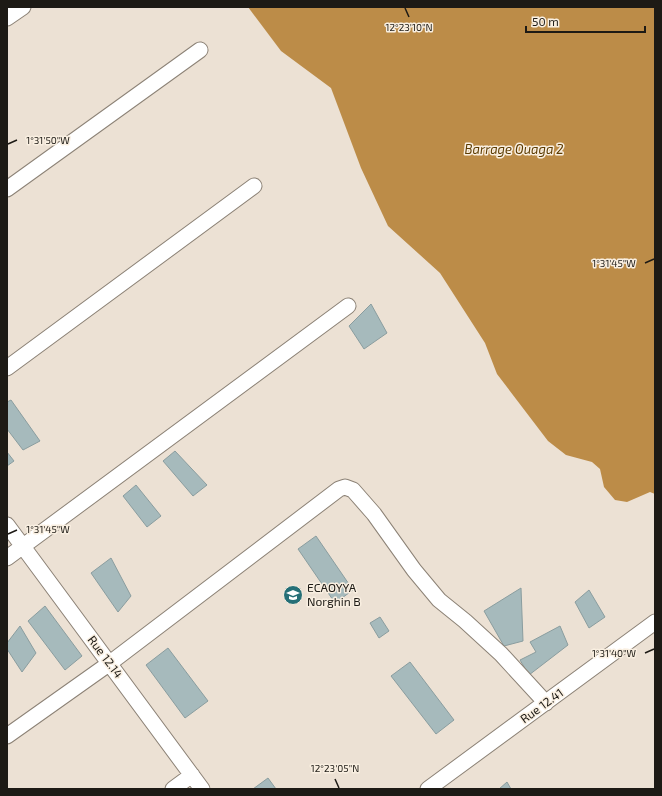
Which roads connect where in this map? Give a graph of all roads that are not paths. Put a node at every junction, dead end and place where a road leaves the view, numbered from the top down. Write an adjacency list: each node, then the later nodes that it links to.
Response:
1 (23, 7): 2 (street)
2 (7, 18)
3 (200, 50): 5 (street)
4 (254, 186): 7 (street)
5 (7, 189)
6 (348, 306): 9 (street)
7 (7, 368)
8 (7, 524): 9 (street, Rue 12.14)
9 (23, 547): 10 (street); 12 (street, Rue 12.14)
10 (7, 558)
11 (655, 622): 13 (street, Rue 12.41)
12 (110, 663): 13 (street); 14 (street); 15 (street, Rue 12.14)
13 (546, 702): 18 (street, Rue 12.41)
14 (7, 736)
15 (192, 775): 16 (street); 17 (street, Rue 12.14)
16 (173, 789)
17 (202, 789)
18 (428, 789)

